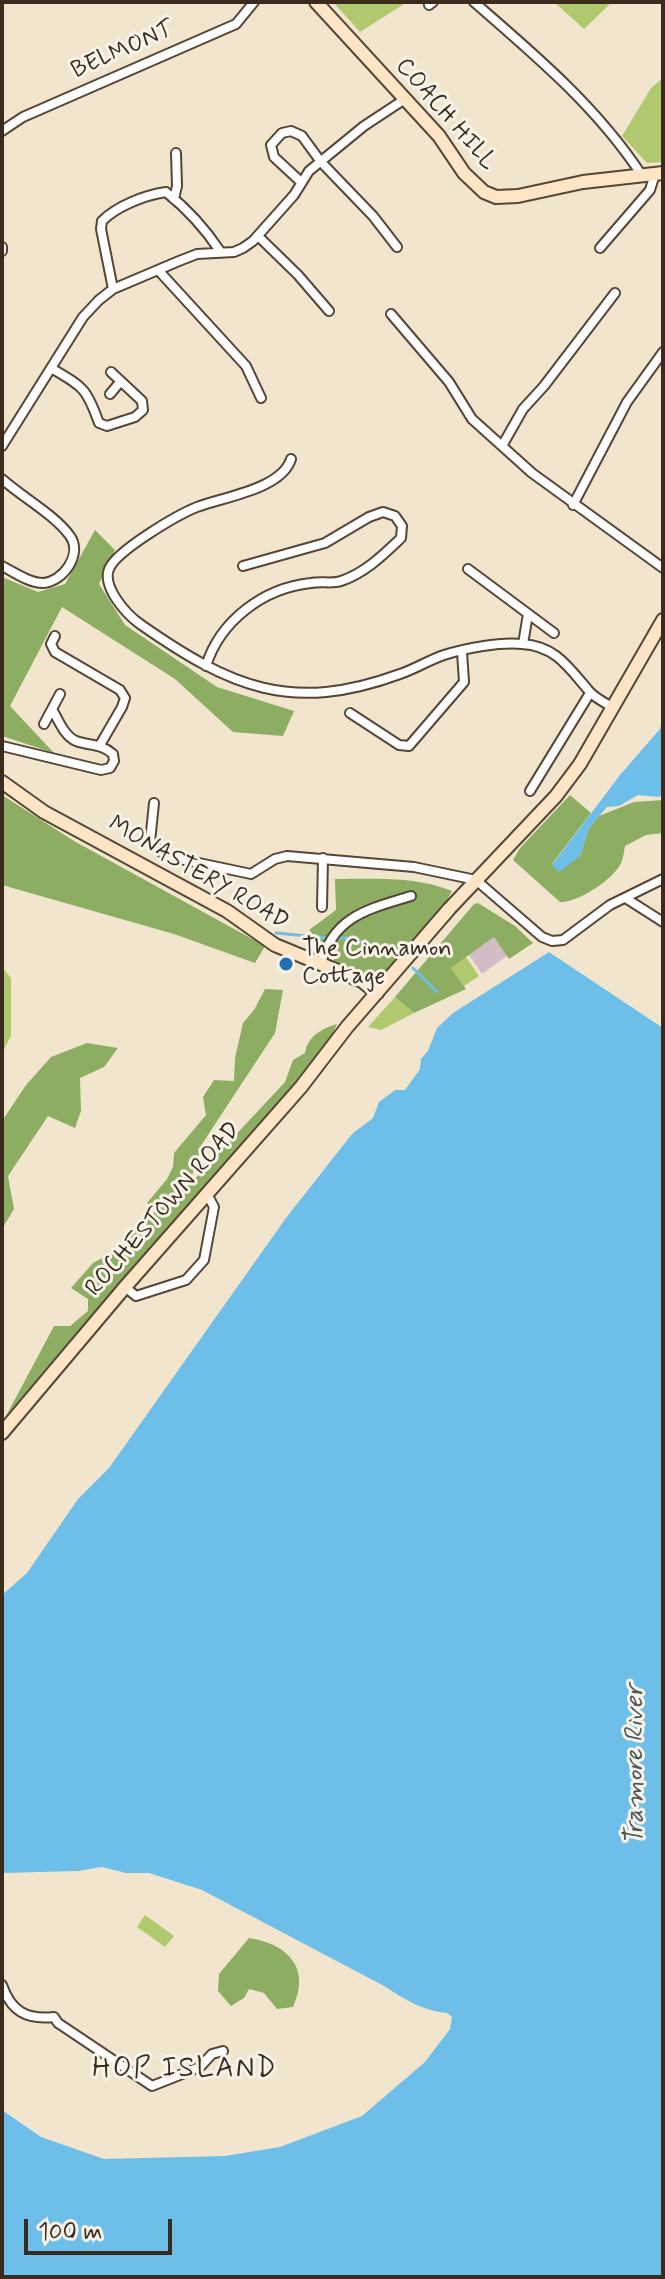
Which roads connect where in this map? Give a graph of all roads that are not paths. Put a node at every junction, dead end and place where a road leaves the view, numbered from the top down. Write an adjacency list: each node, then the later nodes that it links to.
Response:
1 (254, 2): 5 (street, BELMONT)
2 (316, 2): 4 (main road, COACH HILL)
3 (474, 2): 8 (street)
4 (405, 99): 7 (street); 8 (main road, COACH HILL)
5 (2, 131)
6 (176, 153): 10 (street)
7 (321, 162): 9 (street); 9 (street); 12 (street)
8 (653, 174): 13 (street)
9 (301, 182): 11 (street)
10 (174, 199): 14 (street); 16 (street)
11 (258, 236): 14 (street); 18 (street)
12 (397, 247)
13 (600, 248)
14 (220, 251): 15 (street)
15 (159, 271): 16 (street); 25 (street)
16 (113, 289): 21 (street)
17 (615, 293): 27 (street)
18 (329, 311)
19 (391, 314): 27 (street)
20 (663, 352): 30 (street)
21 (51, 368): 23 (street); 26 (street)
22 (111, 372): 23 (street)
23 (121, 381): 24 (street)
24 (110, 394)
25 (261, 398)
26 (2, 446)
27 (502, 446): 30 (street)
28 (291, 459): 41 (street)
29 (2, 479): 31 (street)
30 (573, 505): 33 (street)
31 (2, 566)
32 (243, 566): 41 (street)
33 (663, 568)
34 (468, 569): 35 (street)
35 (528, 614): 37 (street); 39 (street)
36 (663, 620): 44 (main road)
37 (554, 633)
38 (55, 636): 48 (street)
39 (523, 644): 40 (street); 42 (street)
40 (462, 652): 41 (street); 46 (street)
41 (206, 666)
42 (590, 693): 44 (street); 51 (street)
43 (60, 694): 45 (street)
44 (614, 708): 55 (main road)
45 (52, 709): 47 (street); 48 (street)
46 (350, 713)
47 (44, 724)
48 (100, 745): 49 (street)
49 (2, 746)
50 (2, 782): 60 (main road, MONASTERY ROAD)
51 (530, 791)
52 (154, 803): 53 (street)
53 (323, 858): 55 (street); 58 (street)
54 (663, 879): 57 (street)
55 (476, 880): 57 (street); 61 (main road)
56 (411, 896): 60 (street)
57 (627, 899): 59 (street)
58 (322, 907)
59 (663, 922)
60 (321, 964): 61 (main road, MONASTERY ROAD)
61 (377, 993): 62 (main road, ROCHESTOWN ROAD)
62 (207, 1194): 63 (main road, ROCHESTOWN ROAD); 63 (street)
63 (125, 1287): 64 (main road, ROCHESTOWN ROAD)
64 (2, 1433)
65 (2, 1985): 66 (street)
66 (223, 2051)

